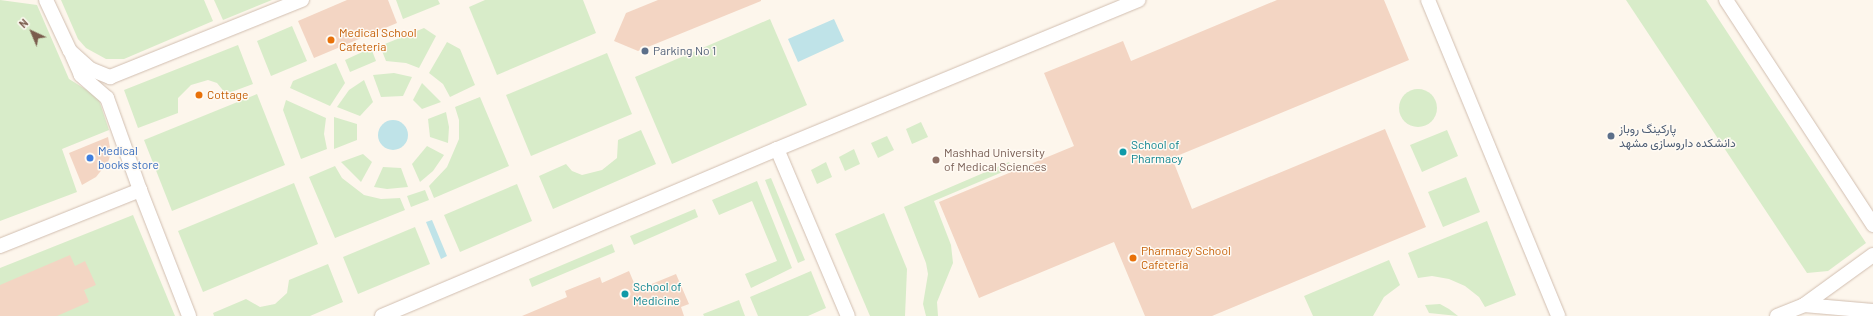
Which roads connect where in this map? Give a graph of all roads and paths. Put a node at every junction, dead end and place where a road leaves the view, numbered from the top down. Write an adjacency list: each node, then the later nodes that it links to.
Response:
1 (46, 0): 6 (lane)
2 (302, 0): 7 (lane)
3 (1139, 0): 9 (lane)
4 (1428, 0): 19 (lane)
5 (1726, 0): 11 (lane)
6 (70, 51): 7 (lane); 8 (lane)
7 (110, 77): 8 (lane)
8 (107, 98): 10 (lane)
9 (777, 148): 17 (lane); 18 (lane)
10 (140, 190): 12 (lane); 16 (lane)
11 (1873, 225)
12 (0, 246)
13 (1873, 255): 14 (lane)
14 (1804, 305): 15 (lane); 20 (lane)
15 (1873, 311)
16 (189, 316)
17 (382, 316)
18 (848, 316)
19 (1558, 316)
20 (1777, 316)

